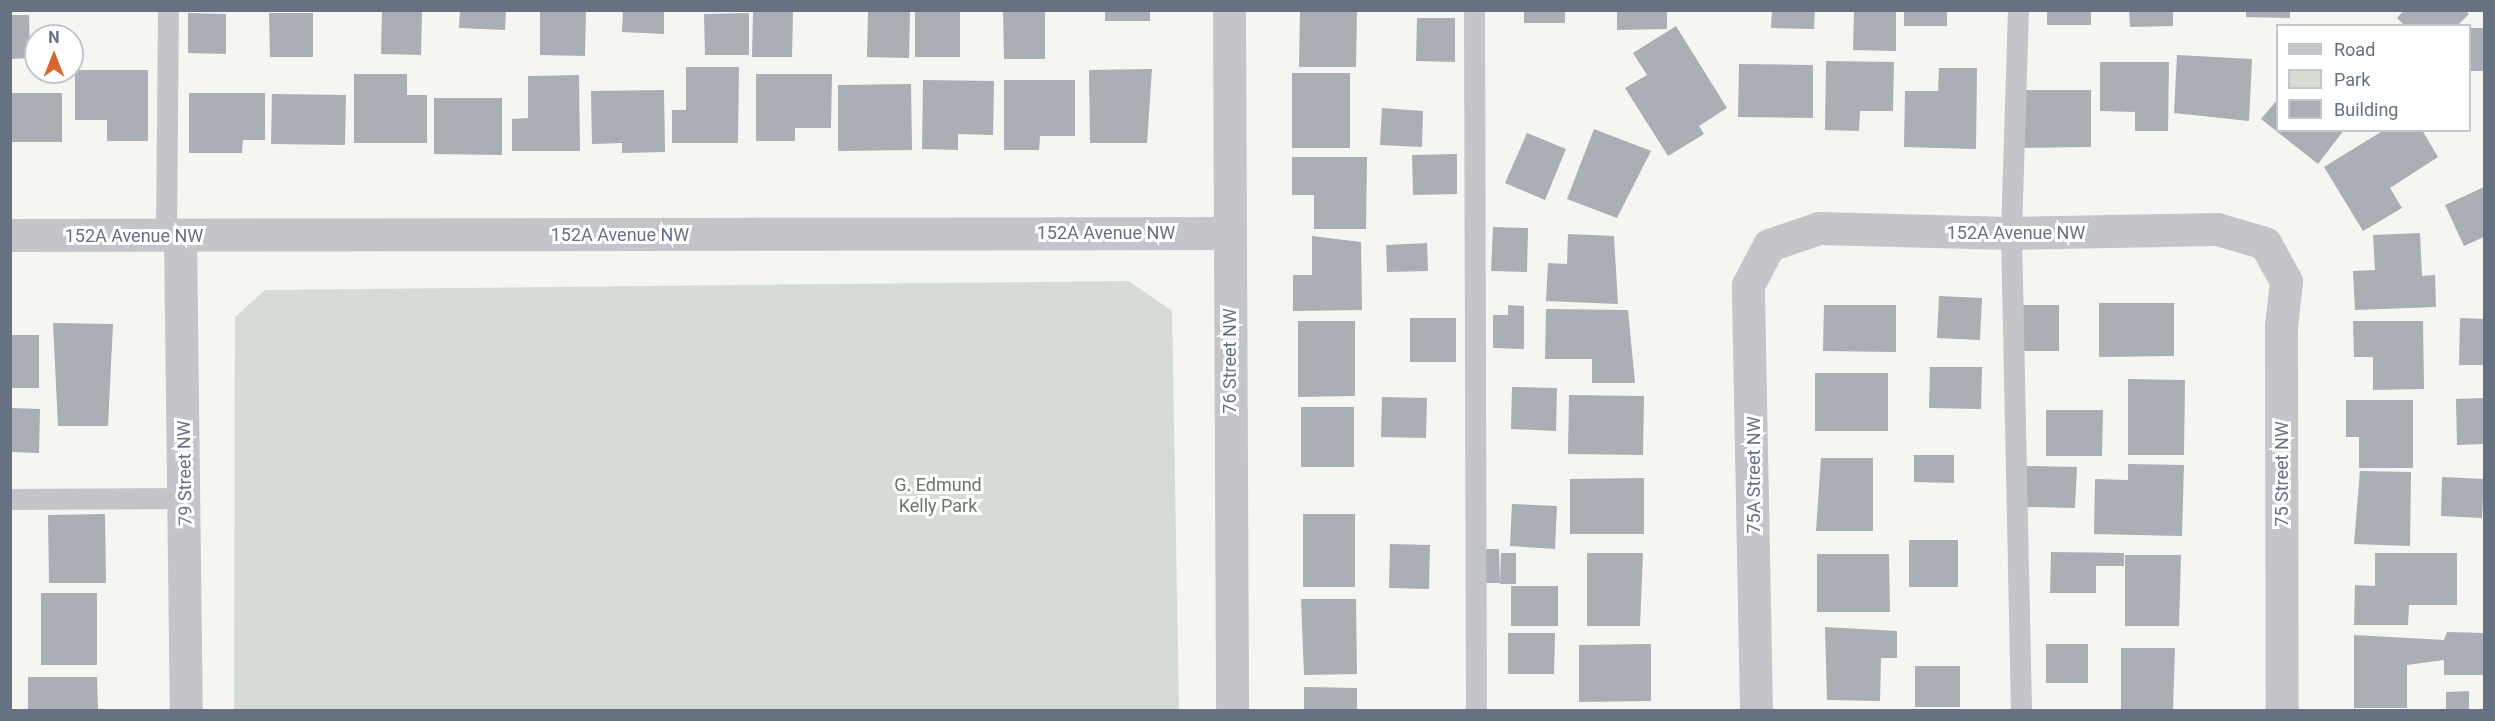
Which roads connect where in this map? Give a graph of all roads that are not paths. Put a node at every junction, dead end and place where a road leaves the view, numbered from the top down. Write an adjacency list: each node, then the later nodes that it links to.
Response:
1 (168, 10): 8 (lane)
2 (1229, 10): 5 (street, 76 Street NW)
3 (1474, 10): 15 (lane)
4 (2018, 10): 6 (lane)
5 (1230, 233): 8 (street, 152A Avenue NW); 14 (street, 76 Street NW)
6 (2011, 234): 9 (street, 152A Avenue NW); 10 (street, 152A Avenue NW); 17 (lane)
7 (10, 236): 8 (street, 152A Avenue NW)
8 (173, 236): 11 (street, 79 Street NW)
9 (2265, 243): 18 (street, 75 Street NW)
10 (1768, 245): 16 (street, 75A Street NW)
11 (187, 498): 12 (lane); 13 (street, 79 Street NW)
12 (10, 499)
13 (186, 711)
14 (1232, 711)
15 (1476, 711)
16 (1756, 711)
17 (2021, 711)
18 (2282, 711)

